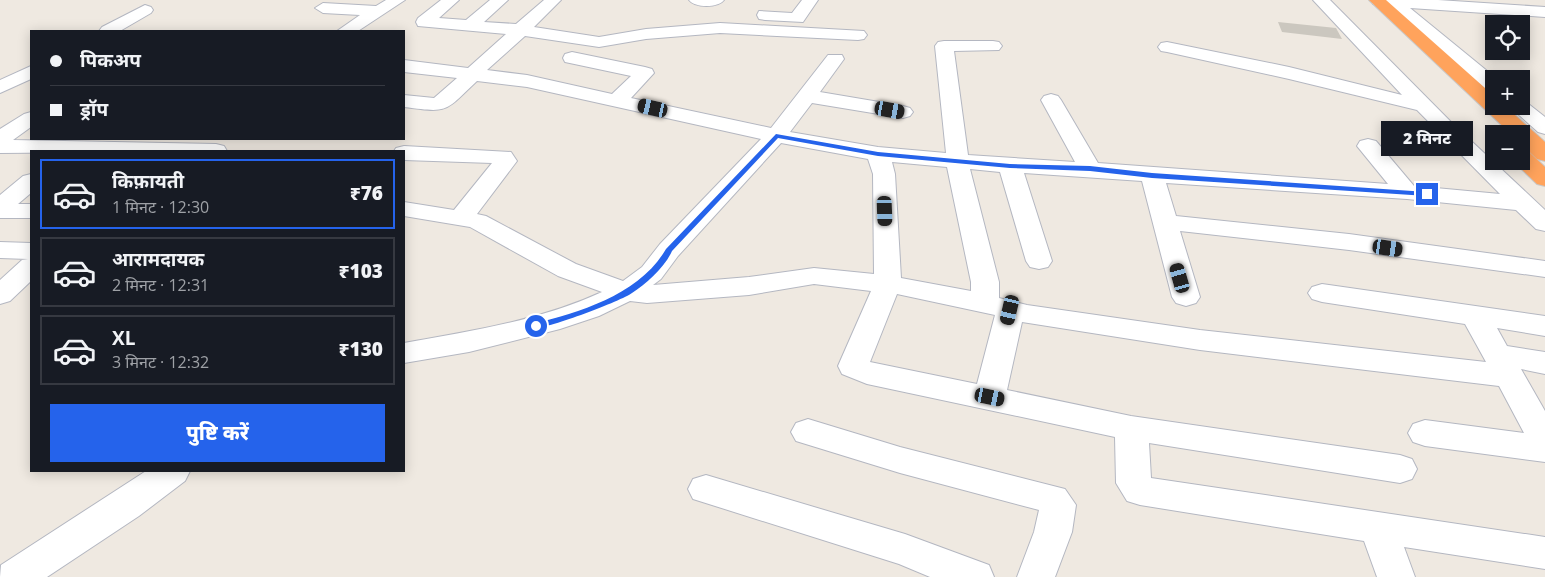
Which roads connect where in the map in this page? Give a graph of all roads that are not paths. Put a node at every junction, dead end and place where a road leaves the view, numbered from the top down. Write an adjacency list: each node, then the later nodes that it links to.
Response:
1 (397, 0): 13 (street)
2 (451, 0): 17 (street)
3 (500, 0): 17 (street)
4 (553, 0): 20 (street)
5 (697, 0): 6 (street)
6 (716, 0)
7 (810, 0): 16 (street)
8 (1321, 0): 37 (street)
9 (1358, 0): 41 (highway)
10 (1386, 1): 14 (street); 30 (street); 44 (highway)
11 (323, 8): 13 (street)
12 (145, 10): 18 (street)
13 (377, 10): 19 (street)
14 (1545, 12)
15 (744, 13): 16 (street)
16 (792, 24): 21 (street); 22 (street)
17 (469, 26): 20 (street)
18 (110, 30)
19 (347, 30)
20 (522, 30): 22 (street); 29 (street)
21 (858, 35)
22 (599, 42): 26 (street)
23 (993, 46): 52 (street)
24 (1167, 47): 37 (street)
25 (835, 59): 33 (street)
26 (559, 64): 31 (street); 34 (street)
27 (405, 66): 29 (street)
28 (30, 72): 32 (street)
29 (473, 73): 31 (street); 36 (street)
30 (1485, 79)
31 (527, 81): 34 (street)
32 (0, 87)
33 (808, 96): 38 (street); 42 (street)
34 (617, 100): 42 (street)
35 (1051, 100): 54 (street)
36 (405, 101)
37 (1424, 106): 59 (street)
38 (903, 112)
39 (1523, 115): 44 (street)
40 (30, 119): 43 (street)
41 (1488, 125)
42 (776, 136): 51 (street); 73 (street)
43 (0, 139)
44 (1535, 145): 56 (highway)
45 (0, 146): 46 (street)
46 (76, 146): 48 (street)
47 (1368, 146): 58 (street)
48 (165, 147): 49 (street)
49 (203, 150)
50 (405, 153): 64 (street)
51 (878, 154): 52 (street); 72 (street)
52 (958, 161): 53 (street); 77 (street)
53 (1010, 166): 54 (street); 69 (street)
54 (1090, 168): 55 (street)
55 (1152, 176): 58 (street); 65 (street)
56 (1545, 179)
57 (30, 182): 60 (street)
58 (1407, 192): 59 (street)
59 (1523, 203): 66 (street)
60 (0, 207)
61 (405, 209): 64 (street)
62 (30, 211): 63 (street)
63 (0, 212)
64 (460, 219): 73 (street)
65 (1165, 222): 71 (street); 76 (street)
66 (1545, 224)
67 (0, 250): 68 (street)
68 (30, 251)
69 (1039, 261)
70 (30, 267): 75 (street)
71 (1545, 269)
72 (888, 284): 73 (street); 77 (street); 83 (street)
73 (628, 292): 80 (street)
74 (1322, 293): 78 (street)
75 (0, 296)
76 (1186, 297)
77 (998, 306): 82 (street); 83 (street)
78 (1476, 315): 79 (street); 82 (street)
79 (1545, 326)
80 (405, 354)
81 (1545, 363): 82 (street)
82 (1503, 366): 84 (street)
83 (990, 397): 85 (street)
84 (1541, 425)
85 (1131, 428): 89 (street); 92 (street)
86 (808, 432): 96 (street)
87 (1425, 433): 88 (street)
88 (1545, 449)
89 (1400, 469)
90 (172, 472): 94 (street)
91 (706, 488): 95 (street)
92 (1378, 528): 93 (street); 97 (street)
93 (1545, 553)
94 (15, 577)
95 (974, 577)
96 (1036, 577)
97 (1396, 577)

